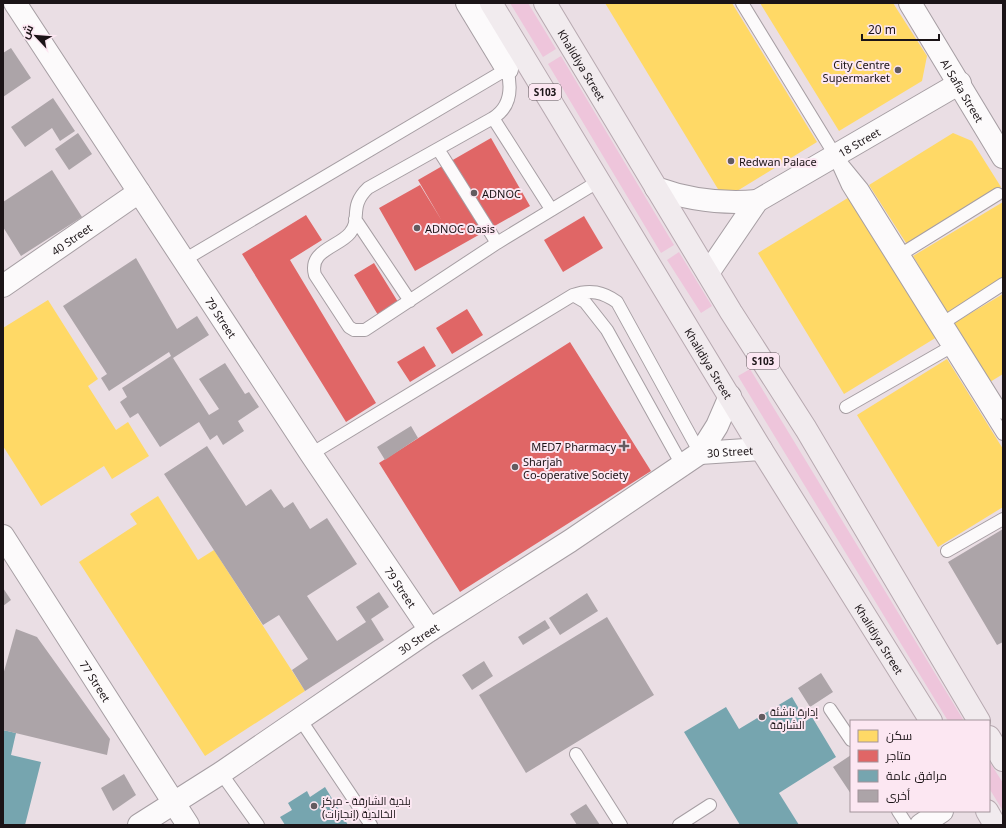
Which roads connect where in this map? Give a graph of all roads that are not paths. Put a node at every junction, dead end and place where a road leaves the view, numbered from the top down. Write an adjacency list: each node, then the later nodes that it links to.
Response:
1 (15, 3): 15 (street, 79 Street)
2 (467, 3): 7 (street)
3 (491, 3): 13 (main road, Khalidiya Street / S103)
4 (545, 3): 14 (main road, Khalidiya Street / S103)
5 (742, 3): 11 (lane)
6 (910, 3): 8 (street, Al Safia Street)
7 (507, 70): 9 (lane); 22 (lane)
8 (960, 83): 11 (street, 18 Street); 12 (street, Al Safia Street)
9 (493, 118): 10 (lane); 18 (lane)
10 (438, 149): 19 (lane); 20 (lane)
11 (835, 155): 17 (street, 18 Street); 21 (lane); 29 (lane)
12 (1003, 158)
13 (599, 181): 18 (lane); 31 (main road, Khalidiya Street / S103)
14 (656, 188): 17 (street, 18 Street); 23 (main road, Khalidiya Street / S103)
15 (139, 192): 22 (street, 79 Street); 25 (street, 40 Street)
16 (998, 194): 21 (lane)
17 (757, 201): 23 (street, 18 Street)
18 (552, 209): 20 (lane)
19 (356, 219): 27 (lane); 27 (lane)
20 (497, 243): 27 (lane)
21 (903, 253): 28 (lane)
22 (184, 260): 36 (street, 79 Street)
23 (708, 273): 45 (main road, Khalidiya Street / S103)
24 (1003, 284): 28 (lane)
25 (3, 286)
26 (574, 295): 36 (lane); 37 (lane); 37 (lane)
27 (410, 301)
28 (946, 321): 30 (lane)
29 (949, 348): 32 (lane); 34 (lane)
30 (998, 394): 33 (lane)
31 (730, 396): 35 (main road, Khalidiya Street / S103); 37 (street, 30 Street)
32 (846, 407)
33 (1003, 413)
34 (1003, 434)
35 (761, 449): 37 (street, 30 Street); 44 (main road, Khalidiya Street / S103)
36 (311, 454): 41 (street, 79 Street)
37 (691, 459): 41 (street, 30 Street)
38 (1003, 519): 40 (lane)
39 (3, 536): 51 (street, 77 Street)
40 (947, 551)
41 (430, 630): 43 (street, 30 Street)
42 (830, 709): 46 (lane)
43 (300, 719): 50 (street, 30 Street); 59 (lane)
44 (930, 720)
45 (978, 720)
46 (850, 739)
47 (990, 739): 49 (main road)
48 (576, 754): 60 (lane)
49 (1003, 760)
50 (221, 773): 51 (street, 30 Street); 58 (lane)
51 (174, 803): 56 (street, 30 Street); 57 (street, 77 Street)
52 (710, 805): 61 (lane)
53 (899, 812): 62 (lane)
54 (940, 812): 63 (street)
55 (988, 812): 64 (main road)
56 (139, 825)
57 (188, 825)
58 (258, 825)
59 (370, 825)
60 (621, 825)
61 (679, 825)
62 (907, 825)
63 (921, 825)
64 (995, 825)

